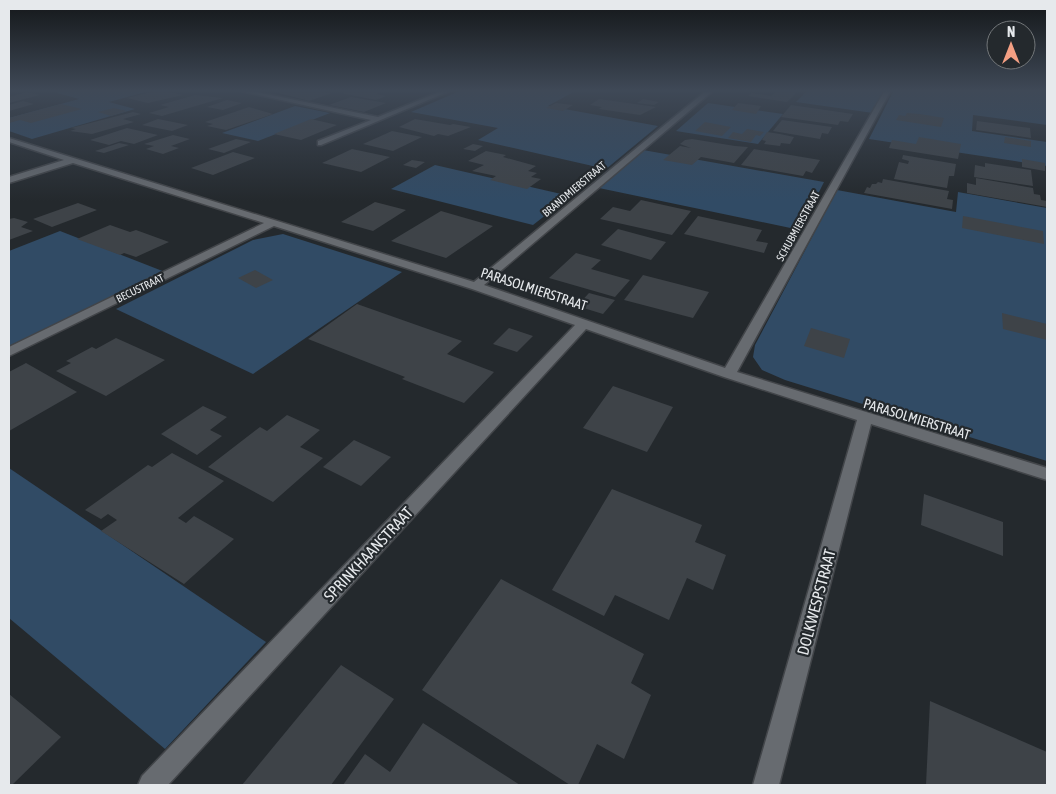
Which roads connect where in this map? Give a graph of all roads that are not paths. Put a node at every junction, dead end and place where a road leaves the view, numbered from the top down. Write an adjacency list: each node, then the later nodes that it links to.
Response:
1 (360, 127): 5 (street)
2 (667, 127): 9 (street, BRANDMIERSTRAAT)
3 (867, 127): 12 (street, SCHUBMIERSTRAAT)
4 (9, 140): 6 (street, PARASOLMIERSTRAAT)
5 (322, 143)
6 (73, 160): 7 (street); 8 (street, PARASOLMIERSTRAAT)
7 (9, 180)
8 (272, 223): 9 (street, PARASOLMIERSTRAAT); 11 (street, BECUSTRAAT)
9 (476, 286): 10 (street, PARASOLMIERSTRAAT)
10 (585, 322): 12 (street, PARASOLMIERSTRAAT); 15 (street, SPRINKHAANSTRAAT)
11 (9, 352)
12 (729, 374): 13 (street, PARASOLMIERSTRAAT)
13 (865, 418): 14 (street, PARASOLMIERSTRAAT); 16 (street, DOLKWESPSTRAAT)
14 (1047, 474)
15 (151, 785)
16 (766, 785)

